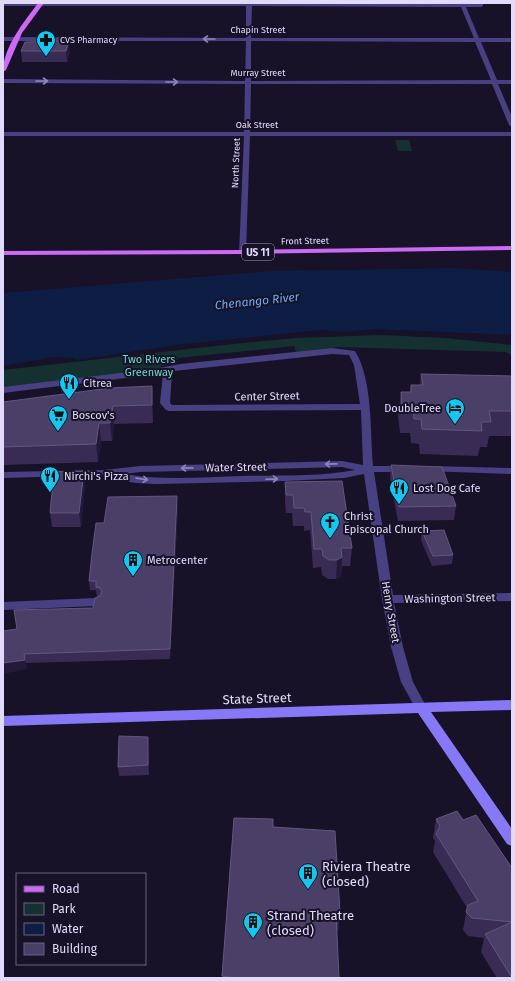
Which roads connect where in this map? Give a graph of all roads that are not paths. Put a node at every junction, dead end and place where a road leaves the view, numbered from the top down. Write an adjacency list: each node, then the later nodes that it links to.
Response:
1 (3, 4): 2 (street)
2 (40, 4): 3 (street); 9 (main road)
3 (249, 4): 4 (street); 10 (street, North Street)
4 (387, 4): 5 (street)
5 (454, 4): 6 (street)
6 (463, 5): 7 (street); 11 (street)
7 (481, 5)
8 (3, 39): 9 (street, Chapin Street)
9 (16, 39): 10 (street, Chapin Street, one-way to 9); 13 (main road)
10 (248, 39): 11 (street, Chapin Street); 15 (street, North Street)
11 (476, 40): 12 (street, Chapin Street); 16 (street)
12 (512, 40)
13 (3, 70)
14 (3, 81): 15 (street, Murray Street, one-way to 15)
15 (247, 82): 16 (street, Murray Street); 20 (street, North Street)
16 (495, 82): 17 (street, Murray Street); 18 (street)
17 (512, 82)
18 (512, 125)
19 (3, 134): 20 (street, Oak Street)
20 (246, 134): 21 (street, Oak Street); 24 (street, North Street)
21 (512, 134)
22 (512, 248): 24 (main road, Front Street / US 11)
23 (3, 252): 24 (main road, Front Street / US 11)
24 (242, 252)
25 (171, 369): 26 (street); 27 (street, Henry Street); 27 (street, Center Street)
26 (3, 390)
27 (365, 406): 28 (street, Henry Street)
28 (369, 469): 29 (street, Water Street); 30 (street, Water Street); 32 (street, Henry Street)
29 (512, 471)
30 (3, 475)
31 (512, 597): 32 (street, Washington Street)
32 (388, 599): 36 (street, Henry Street)
33 (96, 602): 34 (street)
34 (3, 606)
35 (512, 705): 36 (street, State Street)
36 (421, 708): 37 (street, State Street); 38 (street, Henry Street)
37 (3, 721)
38 (512, 840)

